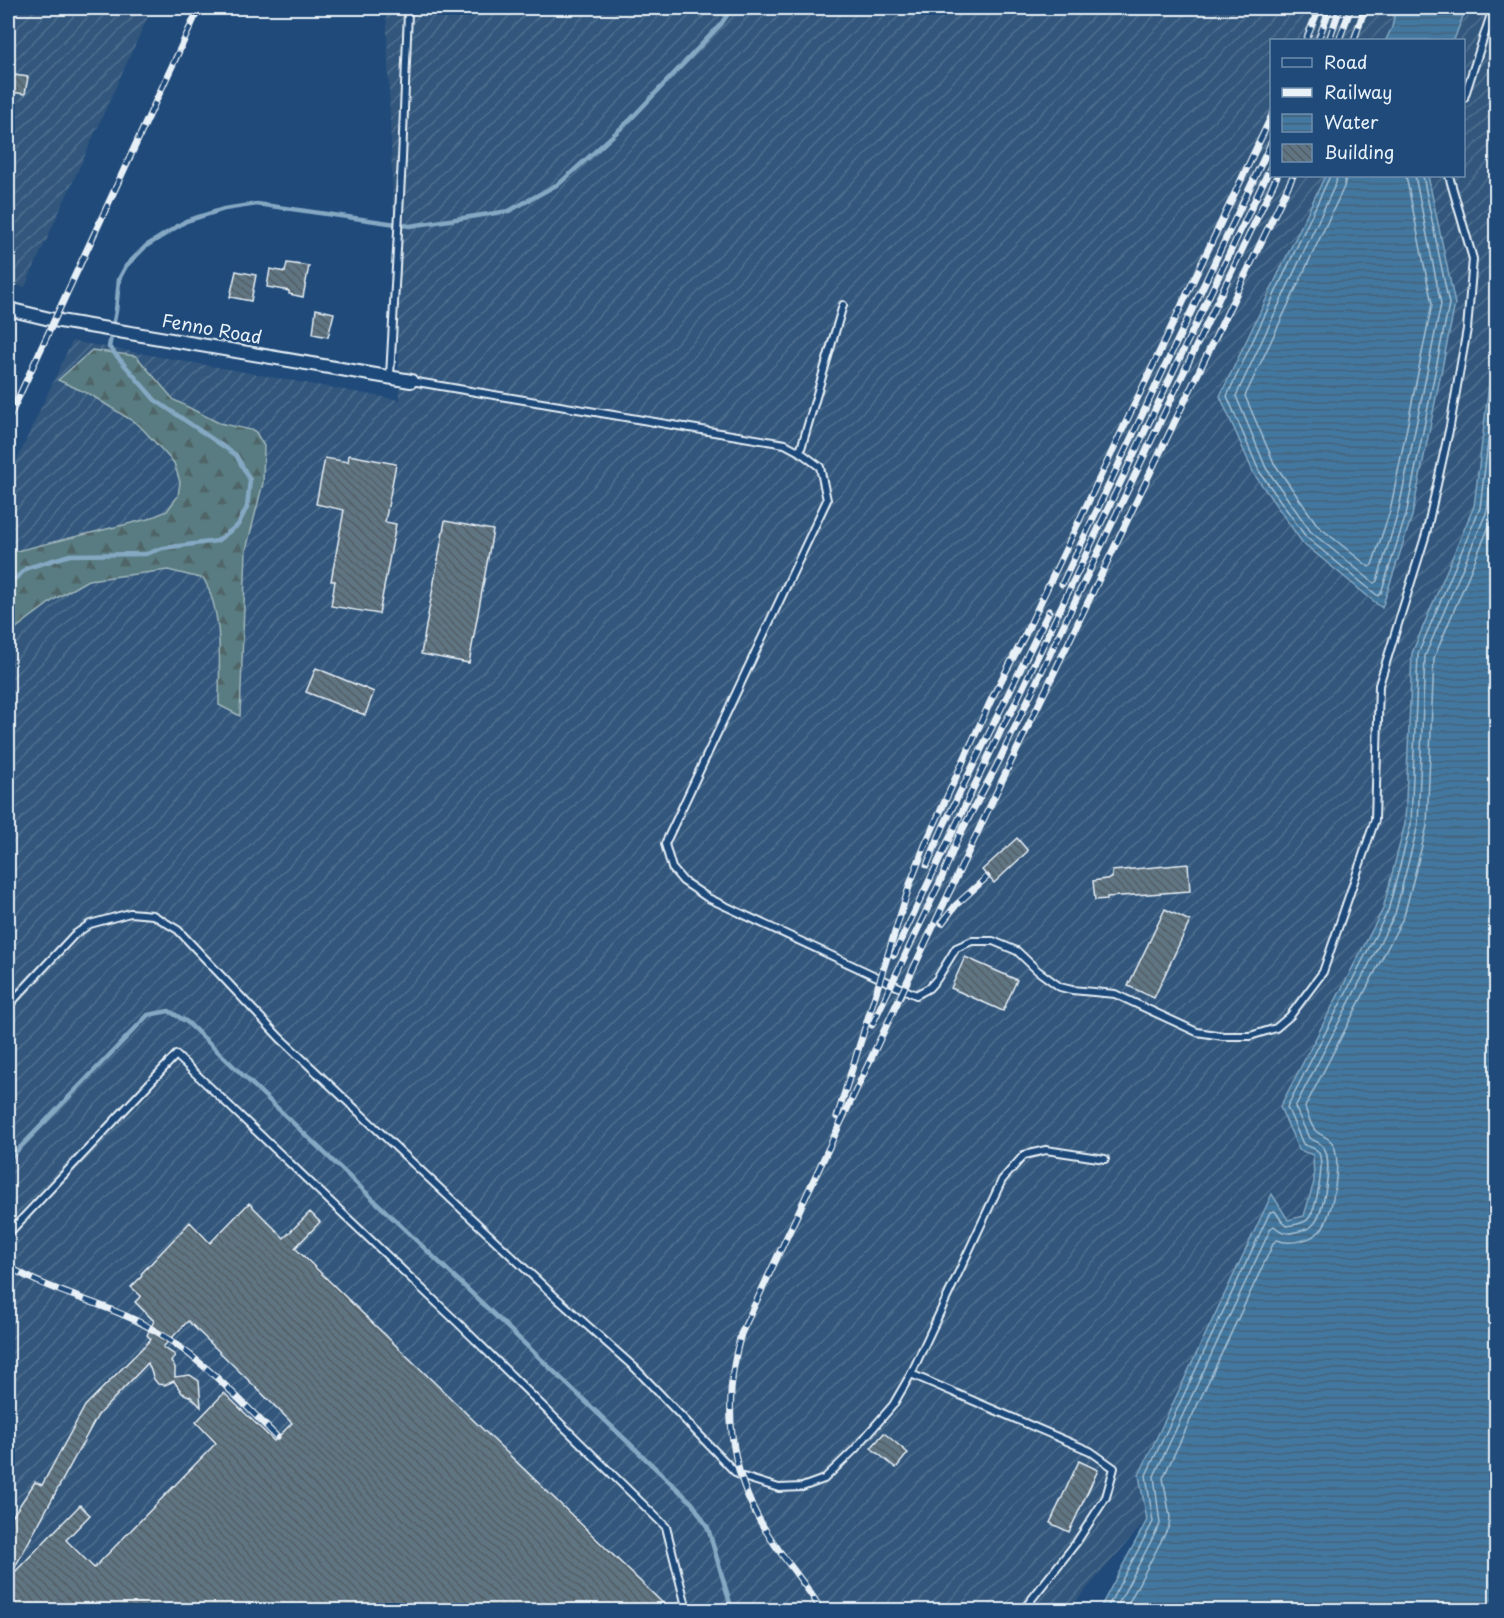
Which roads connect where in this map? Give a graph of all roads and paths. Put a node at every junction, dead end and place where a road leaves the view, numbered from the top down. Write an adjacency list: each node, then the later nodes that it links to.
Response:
1 (410, 8): 7 (lane)
2 (1493, 8): 3 (lane)
3 (1465, 95)
4 (1449, 177): 9 (lane)
5 (843, 305): 9 (lane)
6 (8, 309): 7 (street, Fenno Road)
7 (390, 376): 8 (street, Fenno Road)
8 (411, 381): 9 (lane)
9 (800, 452)
10 (8, 1006): 13 (lane)
11 (1106, 1159): 13 (lane)
12 (8, 1234): 14 (lane)
13 (911, 1374): 15 (lane)
14 (687, 1611)
15 (1023, 1611)

